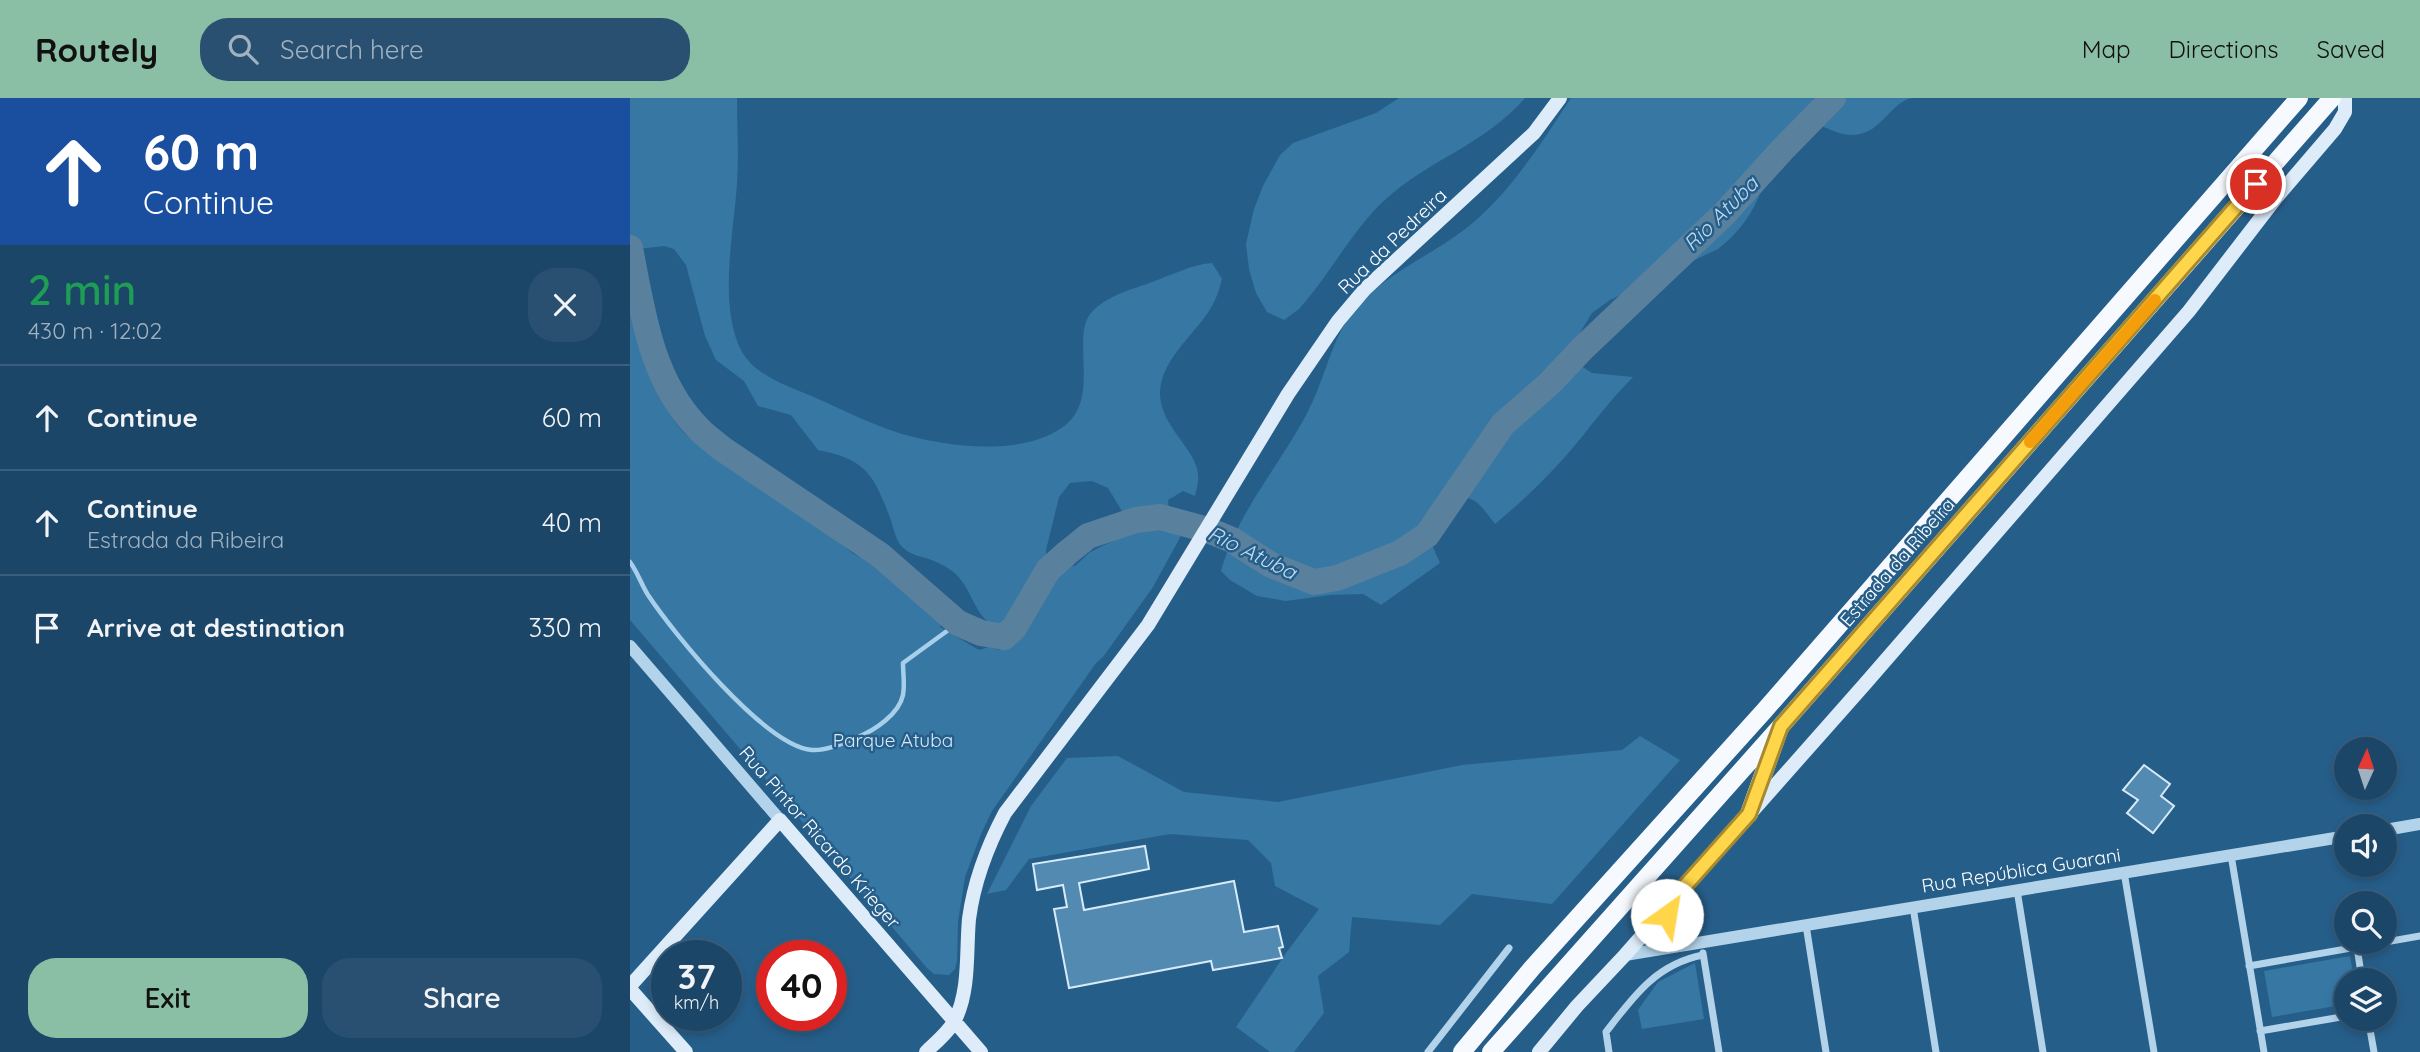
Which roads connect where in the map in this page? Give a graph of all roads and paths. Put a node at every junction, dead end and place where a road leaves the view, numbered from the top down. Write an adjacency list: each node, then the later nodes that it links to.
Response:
1 (1560, 98): 28 (main road, Rua da Pedreira)
2 (2299, 98): 35 (main road, Estrada da Ribeira)
3 (2332, 98): 6 (main road, Estrada da Ribeira)
4 (2345, 98): 7 (main road)
5 (630, 646): 8 (street, Rua Pintor Ricardo Krieger)
6 (1781, 726): 7 (main road); 36 (main road, Estrada da Ribeira)
7 (1749, 814): 15 (main road)
8 (780, 820): 26 (main road); 28 (main road, Rua Pintor Ricardo Krieger)
9 (2420, 824): 10 (street)
10 (2397, 828)
11 (2334, 838): 12 (street, Rua República Guarani)
12 (2231, 855): 13 (street, Rua República Guarani); 25 (street)
13 (2124, 873): 14 (street, Rua República Guarani); 43 (street)
14 (2017, 890): 16 (street, Rua República Guarani); 42 (street)
15 (1668, 905): 20 (street); 23 (main road)
16 (1913, 907): 17 (street, Rua República Guarani); 41 (street)
17 (1806, 925): 20 (street, Rua República Guarani); 40 (street)
18 (2420, 936): 19 (street)
19 (2397, 940)
20 (1701, 942): 23 (street, Rua República Guarani); 24 (street)
21 (1509, 948): 34 (street)
22 (2334, 951): 25 (street)
23 (1625, 955): 37 (main road)
24 (1703, 955): 38 (street); 39 (street)
25 (2249, 966): 29 (street)
26 (630, 987): 31 (main road)
27 (2334, 1018): 29 (street)
28 (954, 1023): 32 (main road); 33 (main road, Rua Pintor Ricardo Krieger)
29 (2260, 1031): 44 (street)
30 (2370, 1031): 45 (street)
31 (686, 1052)
32 (926, 1052)
33 (981, 1052)
34 (1428, 1052)
35 (1462, 1052)
36 (1491, 1052)
37 (1539, 1052)
38 (1609, 1052)
39 (1719, 1052)
40 (1826, 1052)
41 (1936, 1052)
42 (2043, 1052)
43 (2154, 1052)
44 (2264, 1052)
45 (2374, 1052)

